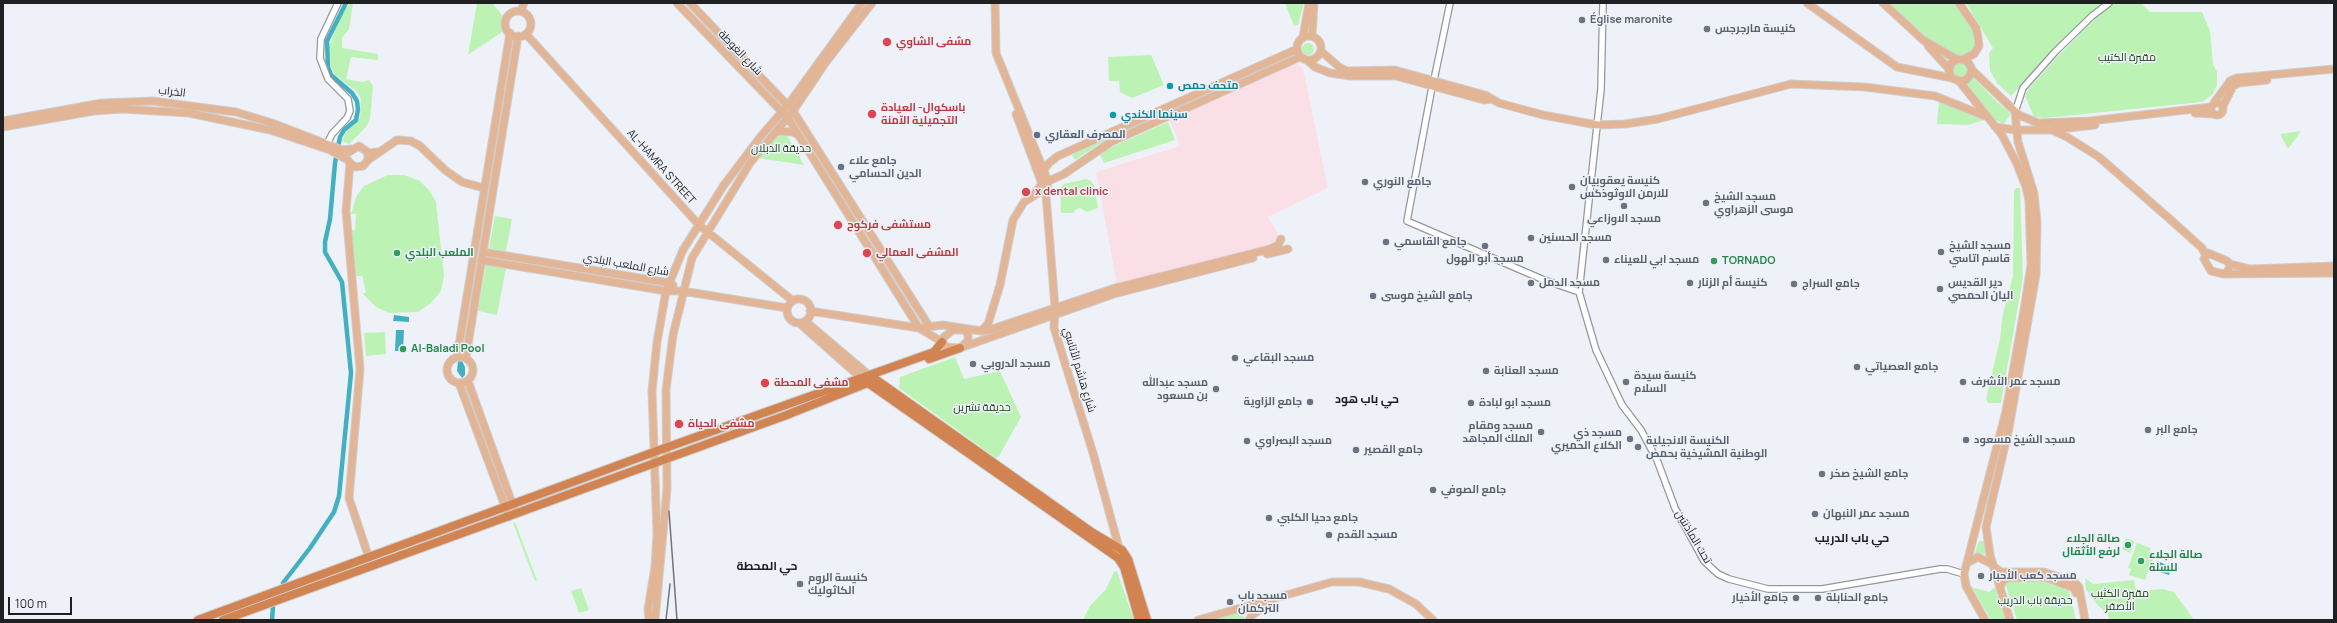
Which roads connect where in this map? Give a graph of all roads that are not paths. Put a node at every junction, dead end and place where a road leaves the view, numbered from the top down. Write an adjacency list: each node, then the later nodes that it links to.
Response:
1 (338, 3): 55 (street)
2 (516, 3): 18 (main road)
3 (524, 3): 18 (main road)
4 (678, 3): 43 (main road, شارع الغوطة)
5 (690, 3): 38 (main road)
6 (862, 3): 38 (main road)
7 (872, 3): 41 (main road)
8 (992, 3): 64 (main road)
9 (995, 3): 64 (main road)
10 (1309, 3): 23 (main road)
11 (1314, 3): 22 (main road)
12 (1450, 3): 37 (street)
13 (1604, 3): 47 (street)
14 (1807, 3): 36 (main road)
15 (1883, 3): 24 (main road)
16 (1959, 3): 28 (main road)
17 (2109, 3): 42 (street)
18 (518, 11): 19 (main road); 20 (main road)
19 (510, 33): 21 (main road); 67 (main road)
20 (526, 34): 21 (main road); 71 (main road, AL-HAMRA STREET)
21 (518, 36): 75 (main road)
22 (1312, 36): 23 (main road); 26 (main road)
23 (1303, 37): 25 (main road)
24 (1923, 40): 29 (main road); 31 (main road)
25 (1297, 49): 27 (main road); 62 (main road)
26 (1321, 51): 27 (main road); 30 (main road)
27 (1304, 59): 33 (main road); 65 (main road)
28 (1964, 59): 29 (main road); 34 (main road)
29 (1956, 60): 31 (main road)
30 (1331, 61): 33 (main road); 37 (main road)
31 (1949, 69): 36 (main road)
32 (2334, 69): 40 (main road)
33 (1320, 70): 37 (main road)
34 (1972, 70): 36 (main road); 42 (main road)
35 (2334, 73): 39 (main road)
36 (1955, 79): 44 (main road)
37 (1433, 83): 47 (main road); 87 (street)
38 (788, 105): 41 (main road); 43 (main road)
39 (2223, 106): 40 (main road); 40 (main road)
40 (2213, 108): 42 (main road); 52 (main road)
41 (793, 111): 43 (main road); 93 (main road)
42 (2015, 112): 45 (main road)
43 (785, 115): 53 (main road); 54 (main road, شارع الغوطة); 71 (main road)
44 (1990, 119): 47 (main road); 48 (main road)
45 (2014, 120): 50 (main road); 51 (main road)
46 (3, 121): 55 (main road, الخراب)
47 (1597, 125): 87 (street)
48 (1996, 127): 50 (main road); 112 (main road)
49 (3, 128): 55 (main road)
50 (2005, 128): 51 (main road)
51 (2015, 130): 52 (main road); 113 (main road)
52 (2050, 130): 76 (main road)
53 (777, 131): 54 (main road); 72 (main road)
54 (801, 138): 94 (main road, شارع الغوطة)
55 (330, 147): 57 (main road)
56 (351, 148): 57 (main road); 58 (main road); 61 (main road)
57 (341, 152): 61 (main road)
58 (368, 152): 59 (main road); 60 (main road)
59 (378, 152): 60 (main road); 67 (main road)
60 (368, 160): 63 (main road)
61 (349, 162): 63 (main road); 68 (main road)
62 (1048, 163): 64 (main road); 65 (main road)
63 (360, 167): 68 (main road)
64 (1041, 173): 66 (main road)
65 (1056, 178): 66 (main road)
66 (1045, 182): 69 (main road); 70 (main road, شارع هاشم الأتاسي)
67 (484, 188): 99 (main road)
68 (347, 191): 111 (main road)
69 (1035, 193): 70 (main road); 96 (main road)
70 (1046, 195): 91 (main road, شارع هاشم الأتاسي)
71 (699, 225): 72 (main road, AL-HAMRA STREET); 84 (main road)
72 (706, 231): 86 (main road); 88 (main road, AL-HAMRA STREET)
73 (1281, 239): 91 (main road)
74 (1288, 249): 91 (main road)
75 (483, 252): 77 (main road); 84 (main road, شارع الملعب البلدي)
76 (2205, 254): 78 (main road); 82 (main road)
77 (481, 260): 85 (main road, شارع الملعب البلدي); 100 (main road)
78 (2230, 264): 80 (main road); 82 (main road)
79 (2334, 266): 80 (main road)
80 (2250, 269): 83 (main road)
81 (2334, 273): 83 (main road)
82 (2224, 274): 83 (main road)
83 (2237, 274)
84 (670, 283): 85 (main road); 86 (main road, شارع الملعب البلدي)
85 (666, 291): 86 (main road, شارع الملعب البلدي); 105 (main road)
86 (682, 291): 89 (main road); 104 (main road)
87 (1579, 292): 114 (street, تحت المأذنتين)
88 (793, 301): 89 (main road); 90 (main road)
89 (787, 308): 92 (main road)
90 (810, 311): 92 (main road); 94 (main road)
91 (1054, 311): 96 (main road); 98 (main road); 110 (main road, شارع هاشم الأتاسي)
92 (802, 322): 101 (main road)
93 (929, 326): 94 (main road); 95 (main road)
94 (919, 328): 97 (main road)
95 (961, 329): 96 (main road); 97 (main road); 98 (main road)
96 (981, 331)
97 (942, 342): 98 (main road); 101 (highway)
98 (960, 348): 101 (highway)
99 (457, 357): 100 (main road); 103 (main road)
100 (466, 357): 102 (main road)
101 (869, 379): 104 (highway); 106 (highway); 110 (highway)
102 (468, 381): 103 (main road); 108 (main road)
103 (459, 383): 108 (main road)
104 (666, 448): 105 (highway); 106 (main road)
105 (654, 452): 107 (main road); 108 (highway)
106 (666, 459): 107 (highway); 126 (main road)
107 (655, 462): 109 (highway); 125 (main road)
108 (509, 507): 109 (main road); 111 (highway)
109 (512, 516): 120 (highway)
110 (1117, 551): 127 (highway); 128 (highway)
111 (369, 558): 119 (highway)
112 (1967, 563): 113 (main road); 114 (main road)
113 (1993, 566): 115 (main road); 116 (main road)
114 (1964, 574): 132 (main road)
115 (2072, 585): 116 (main road); 134 (main road); 135 (main road)
116 (2000, 588): 133 (main road)
117 (1277, 598): 118 (main road); 130 (main road); 131 (main road)
118 (1247, 606): 129 (main road); 130 (main road)
119 (231, 607): 121 (highway); 122 (highway)
120 (256, 608): 122 (highway); 124 (highway)
121 (216, 613): 122 (highway); 123 (highway)
122 (228, 619)
123 (198, 620)
124 (243, 620)
125 (648, 620)
126 (655, 620)
127 (1139, 620)
128 (1147, 620)
129 (1198, 620)
130 (1248, 620)
131 (1433, 620)
132 (1986, 620)
133 (2010, 620)
134 (2082, 620)
135 (2085, 620)

